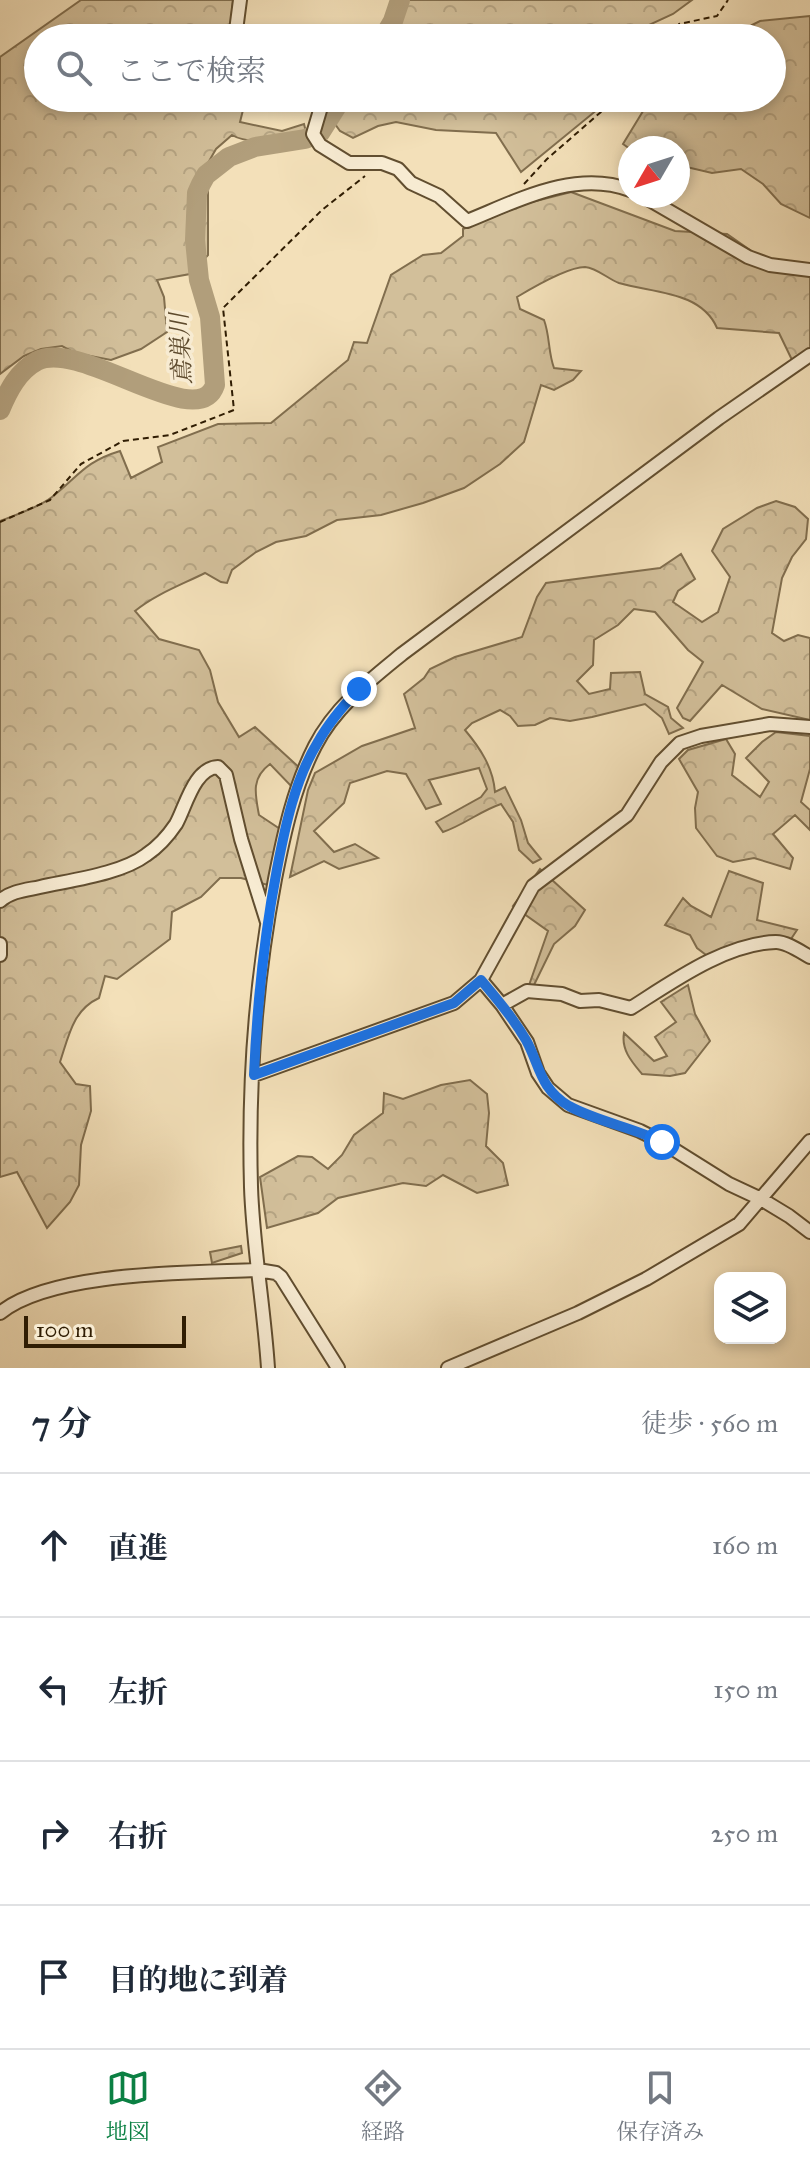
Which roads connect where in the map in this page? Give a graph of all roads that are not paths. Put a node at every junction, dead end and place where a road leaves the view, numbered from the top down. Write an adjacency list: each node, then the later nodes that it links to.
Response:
1 (240, 0): 2 (street)
2 (237, 24)
3 (320, 112): 4 (street)
4 (618, 185)
5 (664, 208): 6 (street)
6 (810, 270)
7 (810, 355): 10 (street)
8 (810, 727): 14 (street)
9 (0, 901): 10 (street)
10 (267, 922): 16 (street)
11 (0, 944): 12 (street)
12 (0, 955)
13 (810, 957): 15 (street)
14 (481, 980): 15 (street); 16 (street)
15 (502, 1005): 18 (street)
16 (254, 1075): 20 (street)
17 (810, 1141): 18 (street)
18 (761, 1199): 19 (street); 24 (street)
19 (810, 1232)
20 (258, 1270): 21 (street); 22 (street); 23 (street)
21 (0, 1313)
22 (268, 1368)
23 (338, 1368)
24 (448, 1368)

